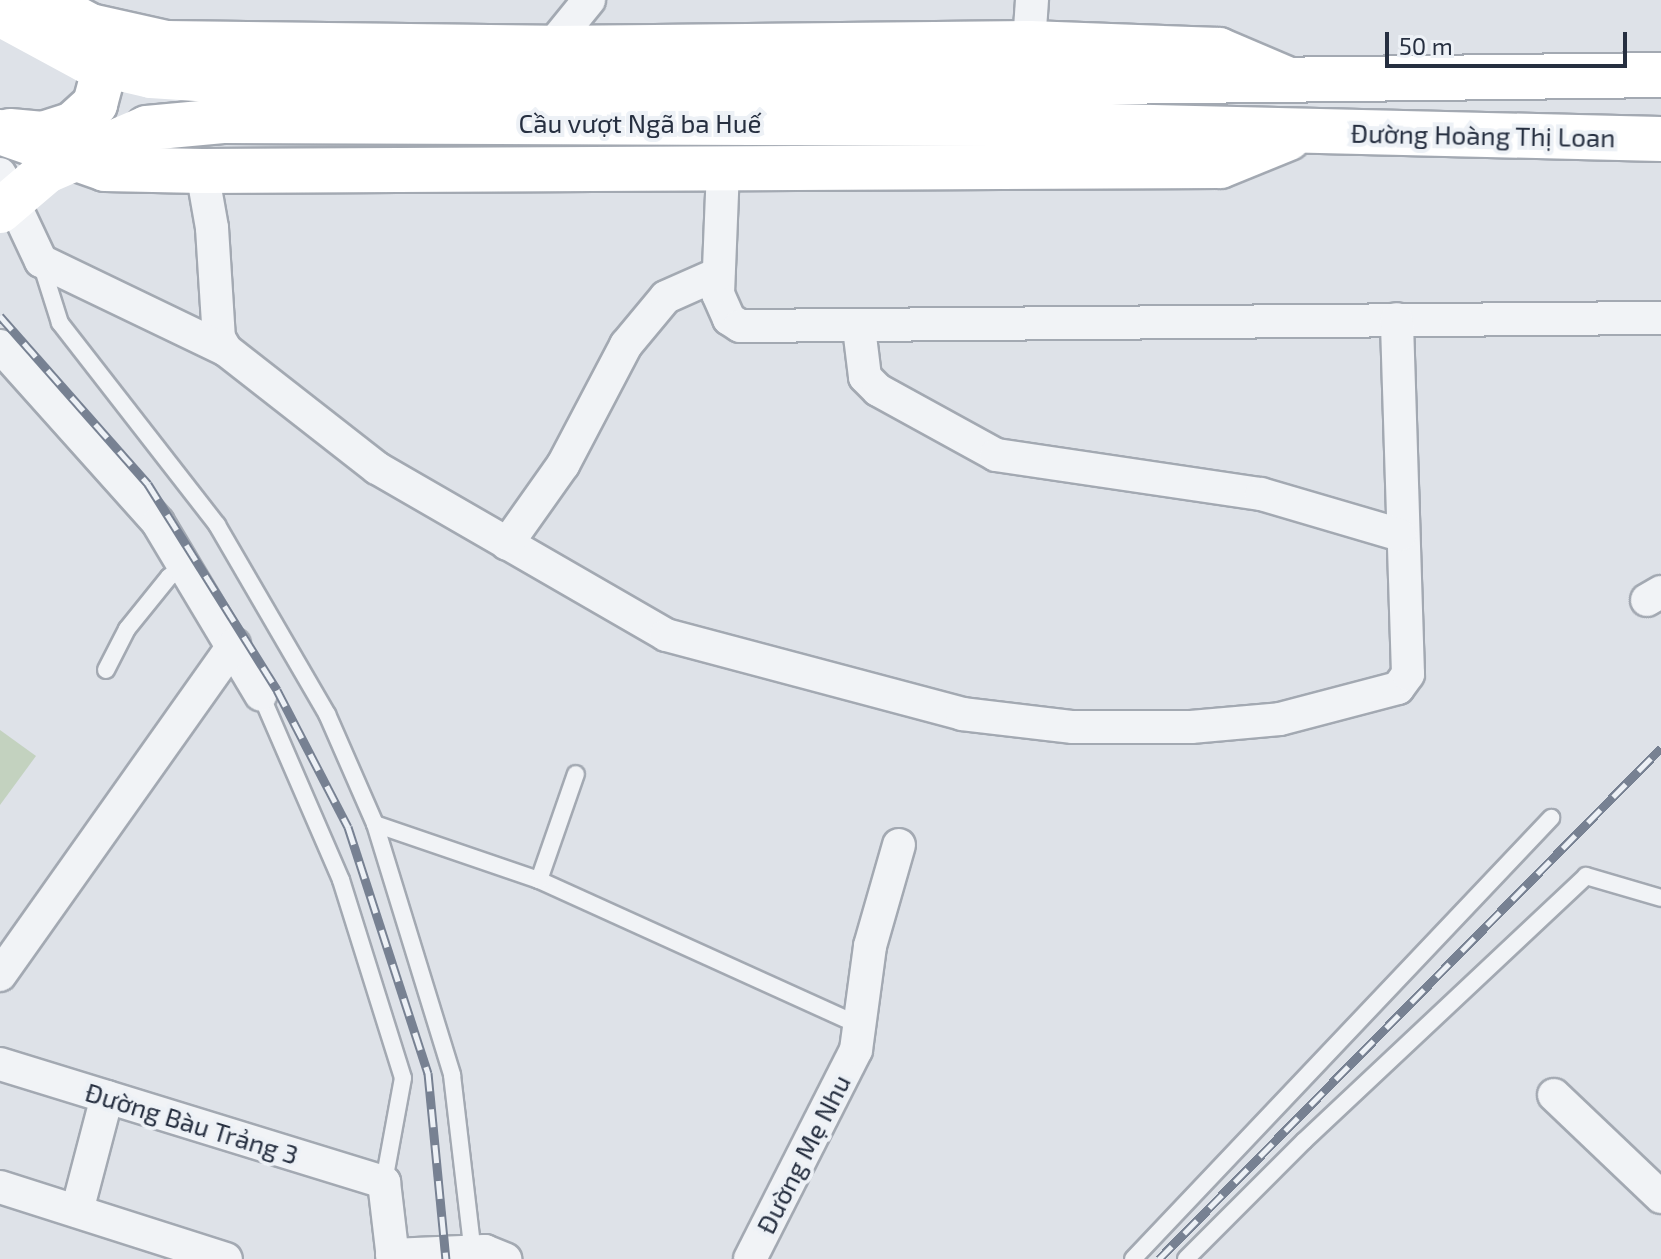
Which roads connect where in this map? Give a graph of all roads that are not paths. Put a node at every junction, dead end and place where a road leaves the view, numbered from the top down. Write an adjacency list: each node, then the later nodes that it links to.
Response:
1 (42, 0): 4 (main road)
2 (589, 0): 6 (street)
3 (0, 14): 5 (main road, Cầu vượt Ngã ba Huế, bridge)
4 (90, 26): 6 (main road); 9 (main road)
5 (1026, 43): 6 (main road); 8 (main road, Cầu vượt Ngã ba Huế); 10 (main road, Cầu vượt Ngã ba Huế); 15 (main road, Cầu vượt Ngã ba Huế, bridge)
6 (550, 48)
7 (1661, 75): 8 (main road, Đường Hoàng Thị Loan)
8 (1287, 79)
9 (0, 131): 13 (main road)
10 (1304, 131): 11 (main road, Đường Hoàng Thị Loan); 12 (main road)
11 (1661, 139)
12 (723, 169): 13 (main road); 17 (street)
13 (202, 171): 22 (street)
14 (0, 174): 16 (street)
15 (0, 211)
16 (41, 261): 22 (street); 31 (lane)
17 (718, 274): 20 (street); 24 (street)
18 (1661, 318): 19 (street)
19 (1397, 319): 20 (street); 23 (street)
20 (859, 328): 23 (street)
21 (0, 346): 25 (street)
22 (226, 350): 24 (street)
23 (1400, 535): 24 (street)
24 (507, 544)
25 (185, 564): 26 (street); 27 (lane)
26 (234, 645): 28 (street); 35 (street)
27 (106, 670)
28 (261, 695): 40 (lane)
29 (576, 774): 33 (lane)
30 (1551, 818): 48 (lane)
31 (375, 824): 33 (lane); 44 (lane)
32 (899, 845): 36 (street, Đường Mẹ Nhu)
33 (539, 880): 36 (lane)
34 (1661, 898): 49 (lane)
35 (0, 975)
36 (857, 1038): 47 (street, Đường Mẹ Nhu)
37 (0, 1064): 39 (street, Đường Bàu Trảng 3)
38 (1554, 1095): 42 (street)
39 (107, 1097): 40 (street, Đường Bàu Trảng 3); 43 (street)
40 (384, 1182): 45 (street)
41 (0, 1187): 43 (street)
42 (1661, 1197)
43 (77, 1211): 46 (street)
44 (485, 1256): 45 (street)
45 (392, 1257)
46 (226, 1259)
47 (750, 1259)
48 (1133, 1259)
49 (1186, 1259)

